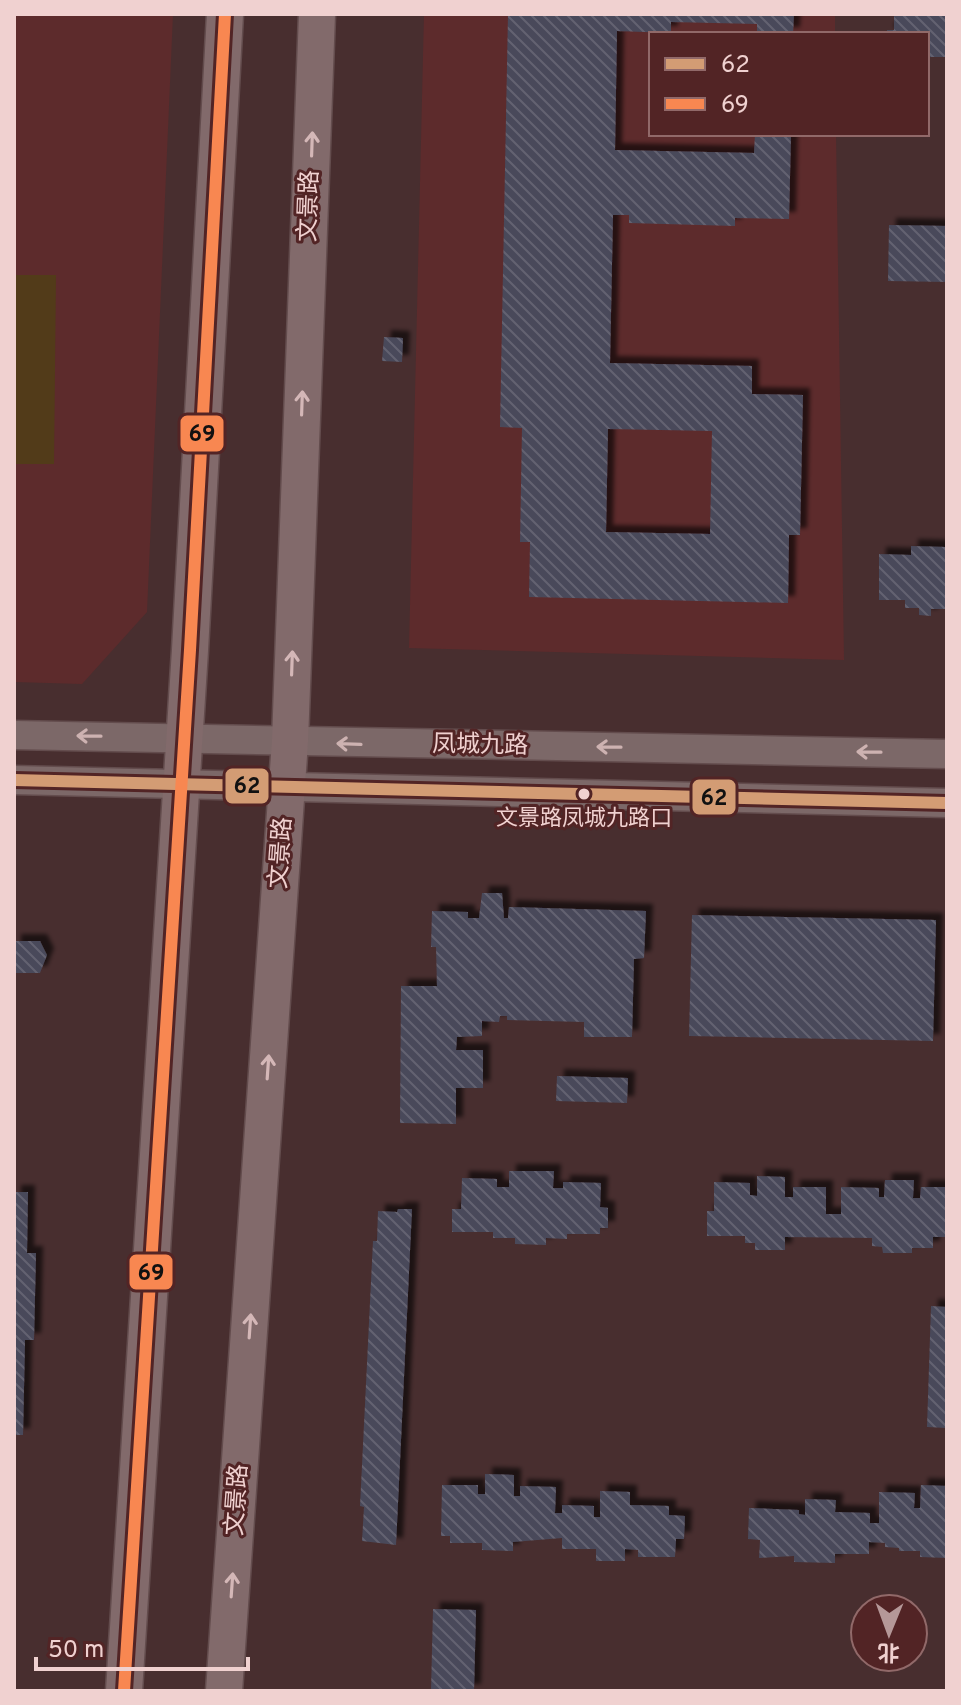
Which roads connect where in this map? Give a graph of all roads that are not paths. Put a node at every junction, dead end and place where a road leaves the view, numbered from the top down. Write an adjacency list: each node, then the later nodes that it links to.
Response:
1 (225, 14): 4 (main road)
2 (317, 14): 5 (main road, 文景路, one-way to 2)
3 (14, 735): 4 (street, 凤城九路, one-way to 3)
4 (184, 739): 5 (street, 凤城九路); 8 (main road)
5 (290, 741): 6 (street, 凤城九路, one-way to 5); 9 (main road, 文景路)
6 (947, 754)
7 (14, 780): 8 (street, 凤城九路)
8 (182, 784): 9 (street, 凤城九路); 11 (main road)
9 (287, 787): 10 (street, 凤城九路); 12 (main road, 文景路, one-way to 9)
10 (947, 803)
11 (124, 1691)
12 (224, 1691)

